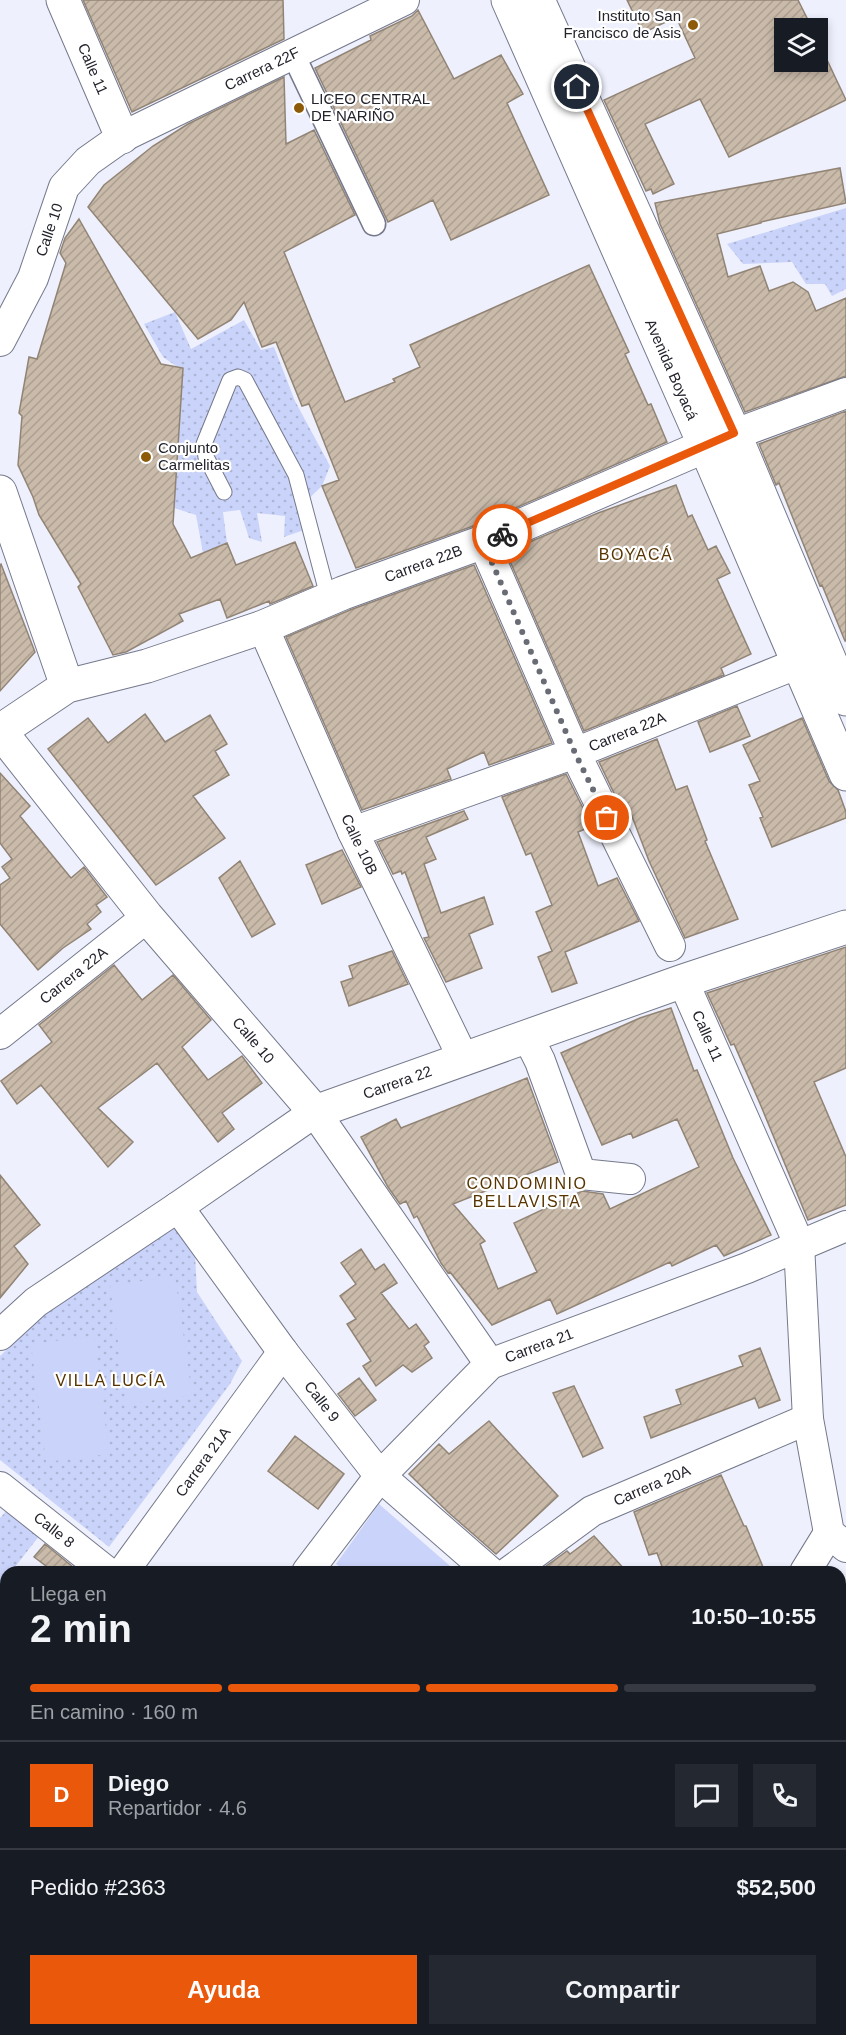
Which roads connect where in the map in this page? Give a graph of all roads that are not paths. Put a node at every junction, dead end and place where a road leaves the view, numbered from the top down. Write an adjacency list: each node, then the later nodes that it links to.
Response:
1 (63, 0): 6 (street, Calle 11)
2 (405, 0): 5 (street, Carrera 22F)
3 (508, 0): 10 (street, Avenida Boyacá)
4 (538, 0): 10 (street, Avenida Boyacá)
5 (293, 54): 6 (street, Carrera 22F); 7 (street)
6 (122, 137): 8 (street, Calle 10)
7 (374, 224)
8 (0, 341)
9 (846, 393): 10 (street, Carrera 22B)
10 (720, 439): 13 (street, Carrera 22B); 16 (street, Avenida Boyacá)
11 (0, 492): 17 (street)
12 (224, 492): 14 (lane)
13 (483, 542): 14 (street, Carrera 22B); 20 (street, Calle 11)
14 (329, 600): 15 (street, Carrera 22B)
15 (263, 627): 17 (street, Carrera 22B); 22 (street, Calle 10B)
16 (825, 657): 18 (street, Avenida Boyacá); 20 (street, Carrera 22A); 21 (street, Avenida Boyacá)
17 (67, 686): 19 (street, Carrera 22B)
18 (846, 699)
19 (0, 731): 23 (street, Calle 10)
20 (575, 753): 22 (street, Carrera 22A); 25 (street, Calle 11)
21 (846, 774)
22 (353, 832): 29 (street, Calle 10B)
23 (147, 917): 27 (street, Carrera 22A); 30 (street, Calle 10)
24 (846, 927): 26 (street, Carrera 22)
25 (670, 946): 26 (street, Calle 11)
26 (683, 981): 28 (street, Carrera 22); 34 (street, Calle 11)
27 (0, 1034)
28 (528, 1036): 29 (street, Carrera 22); 31 (street)
29 (464, 1060): 30 (street, Carrera 22)
30 (315, 1112): 32 (street, Carrera 22); 37 (street, Calle 10)
31 (630, 1179)
32 (178, 1207): 35 (street, Carrera 22); 36 (street, Calle 9)
33 (846, 1226): 34 (street, Carrera 21)
34 (799, 1245): 37 (street, Carrera 21); 38 (street, Calle 11)
35 (0, 1335)
36 (283, 1352): 39 (street, Calle 9); 43 (street, Carrera 21A)
37 (490, 1364): 39 (street, Carrera 21)
38 (808, 1419): 41 (street, Calle 11); 46 (street, Carrera 20A)
39 (380, 1476): 44 (street, Carrera 21); 45 (street, Calle 9)
40 (0, 1487): 42 (street, Calle 8)
41 (837, 1540): 47 (street)
42 (100, 1566)
43 (127, 1566)
44 (312, 1566)
45 (483, 1566)
46 (517, 1566)
47 (811, 1566)

